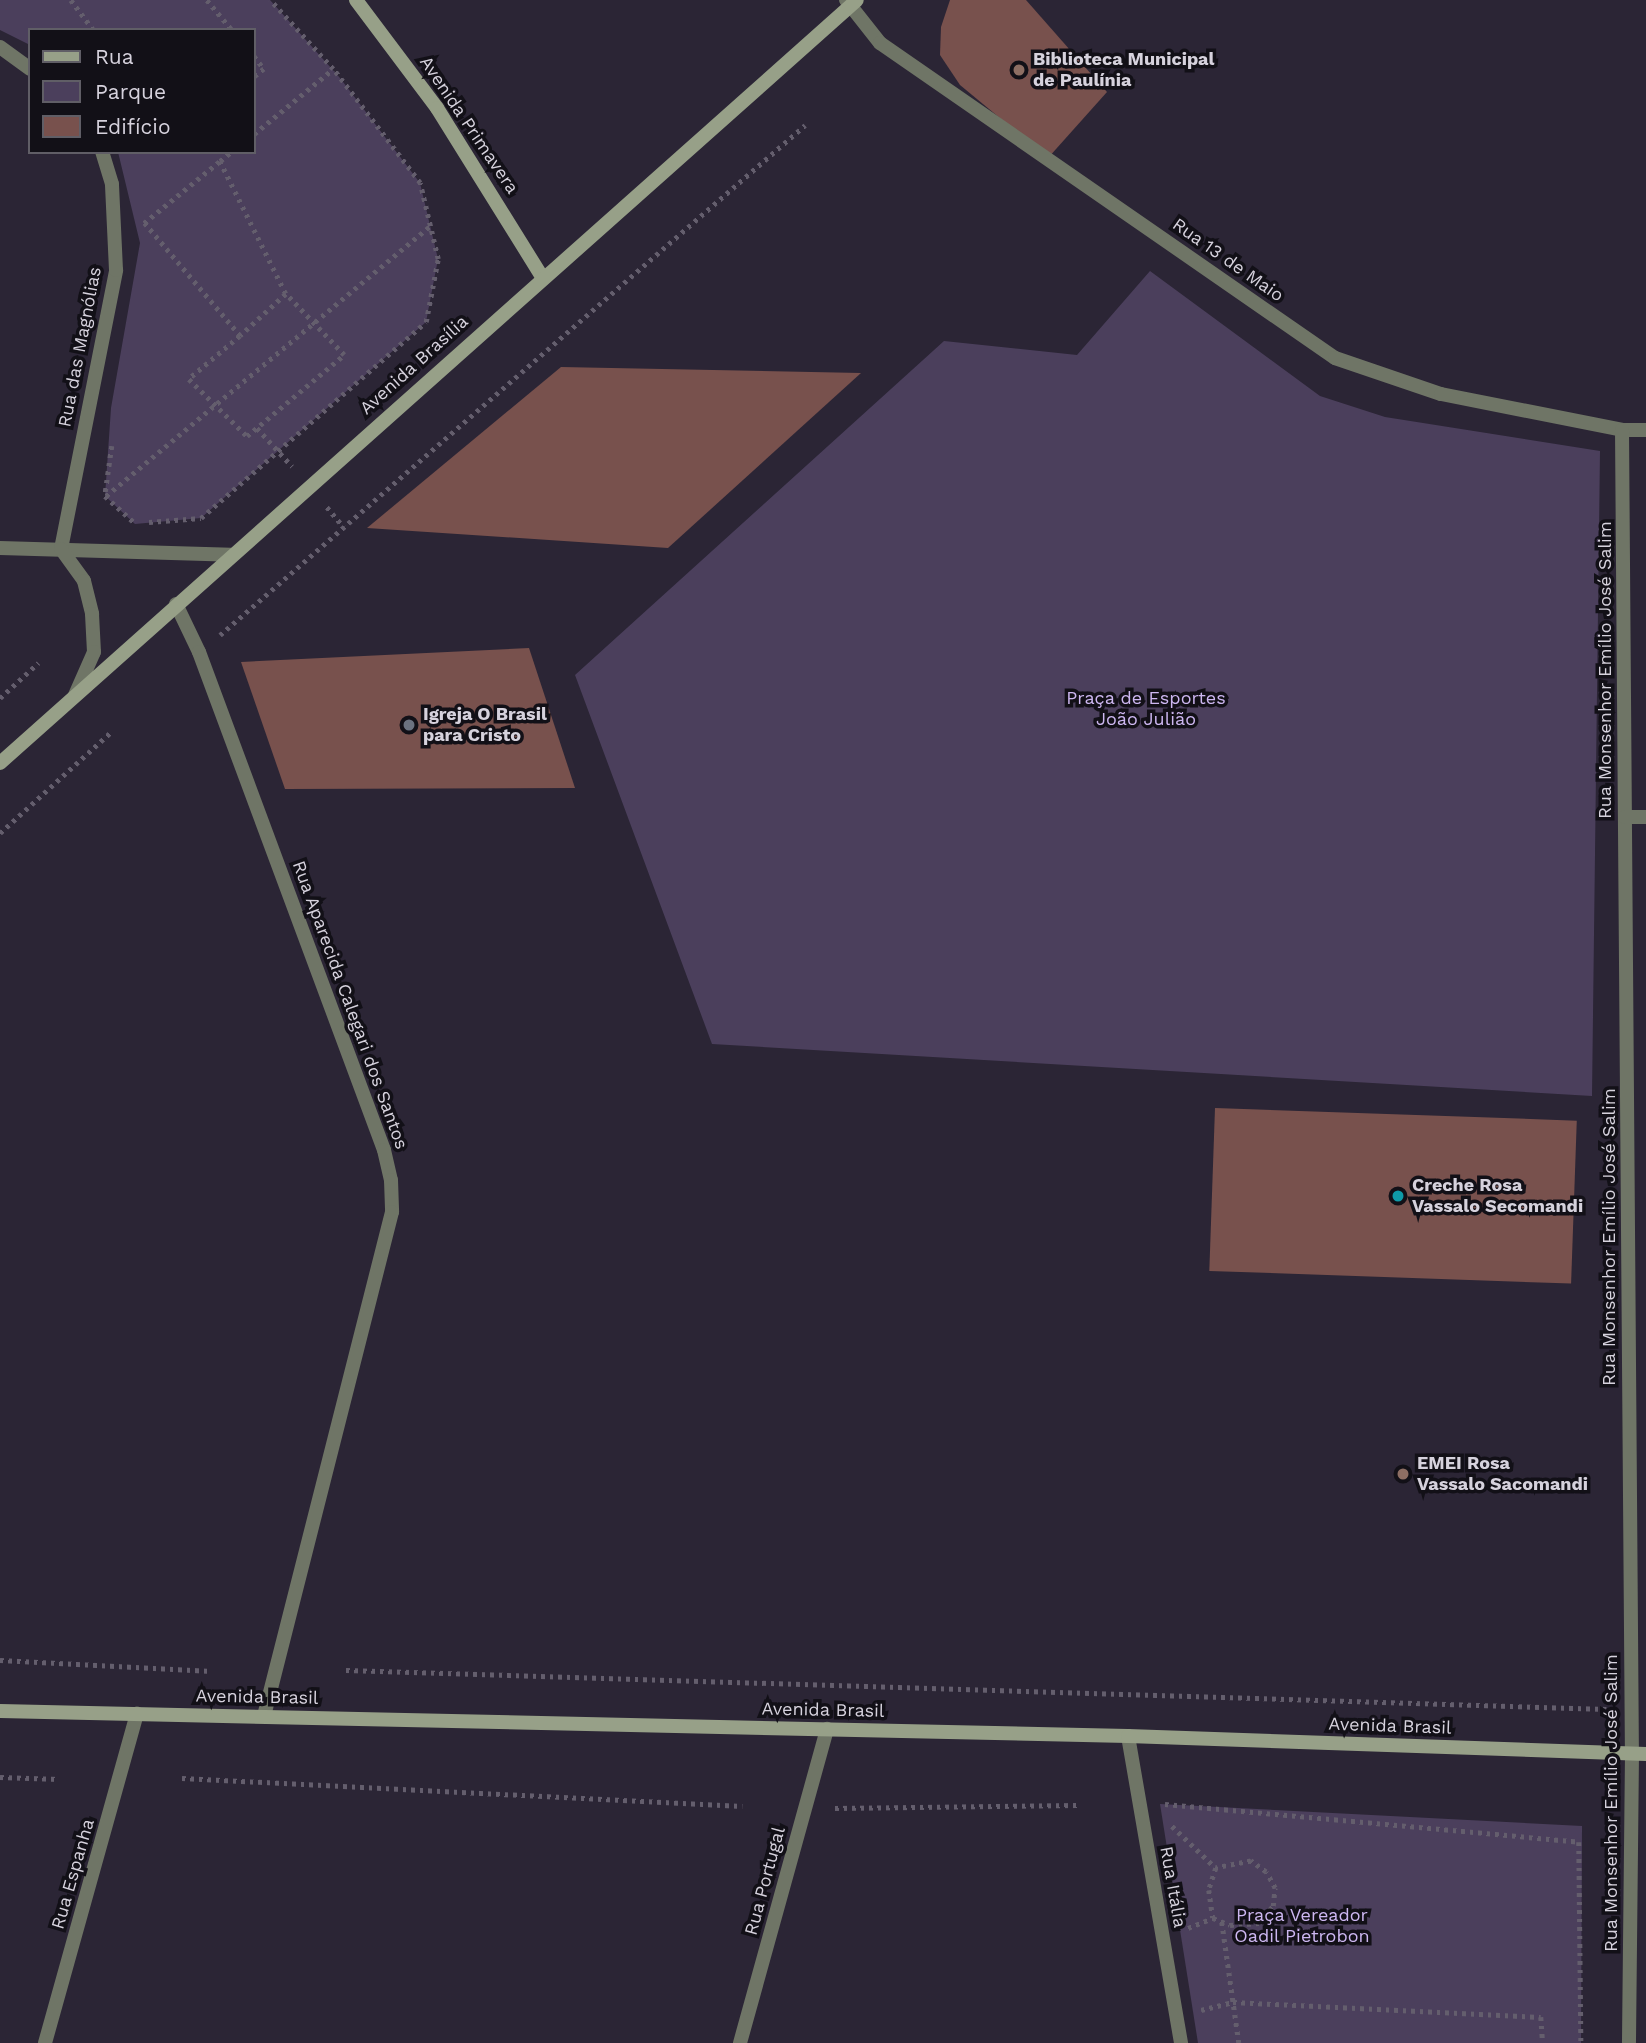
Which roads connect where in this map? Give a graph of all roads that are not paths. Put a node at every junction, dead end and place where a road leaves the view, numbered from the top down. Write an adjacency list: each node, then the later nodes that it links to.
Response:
1 (356, 0): 6 (street, Avenida Primavera)
2 (851, 2): 6 (street, Avenida Brasília); 7 (street, Rua 13 de Maio)
3 (0, 47): 4 (street)
4 (28, 68)
5 (103, 154): 10 (street, Rua das Magnólias)
6 (542, 277): 11 (street, Avenida Brasília)
7 (1622, 430): 8 (street, Rua 13 de Maio); 15 (street, Rua Monsenhor Emílio José Salim)
8 (1646, 430)
9 (0, 548): 10 (street)
10 (61, 549): 11 (street); 13 (street)
11 (231, 555): 12 (street, Avenida Brasília)
12 (176, 604): 13 (street, Avenida Brasília); 19 (street, Rua Aparecida Calegari dos Santos)
13 (75, 695): 14 (street, Avenida Brasília)
14 (0, 763)
15 (1625, 817): 16 (street); 22 (street, Rua Monsenhor Emílio José Salim)
16 (1646, 817)
17 (0, 1711): 18 (street, Avenida Brasil)
18 (137, 1714): 19 (street, Avenida Brasil); 23 (street, Rua Espanha)
19 (264, 1716): 20 (street, Avenida Brasil)
20 (827, 1729): 21 (street, Avenida Brasil); 24 (street, Rua Portugal)
21 (1128, 1737): 22 (street, Avenida Brasil); 25 (street, Rua Itália)
22 (1639, 1754): 26 (street, Rua Monsenhor Emílio José Salim)
23 (45, 2043)
24 (740, 2043)
25 (1181, 2043)
26 (1629, 2043)

